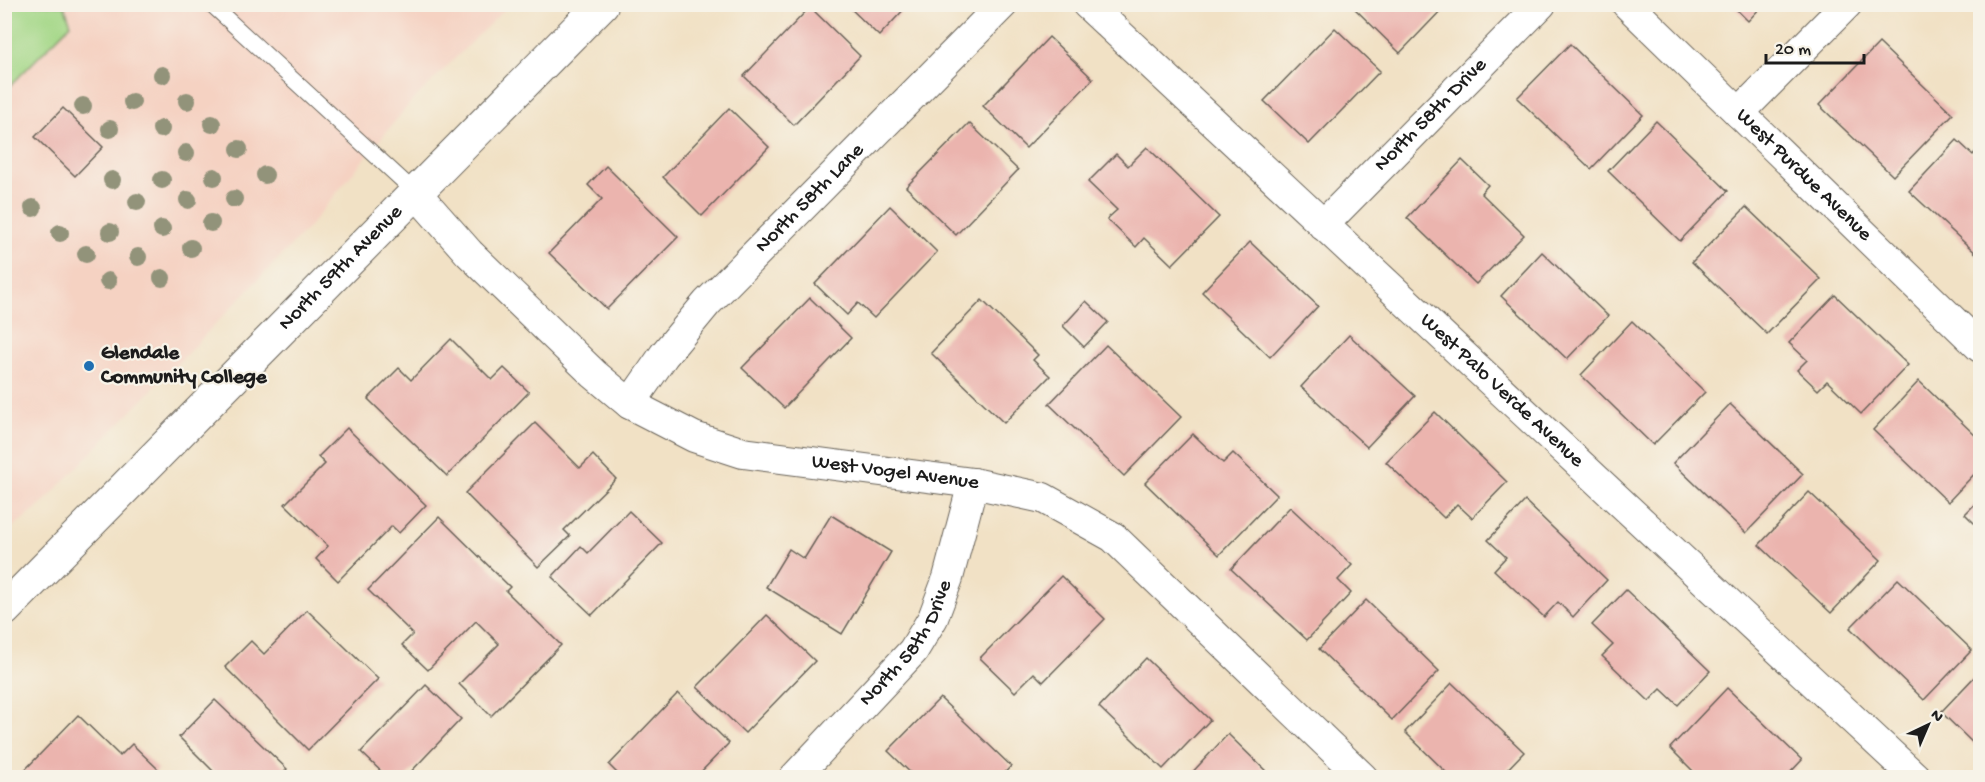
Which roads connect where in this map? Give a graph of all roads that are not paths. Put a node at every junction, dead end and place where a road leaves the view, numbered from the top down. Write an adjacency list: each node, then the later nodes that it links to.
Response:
1 (211, 4): 9 (lane)
2 (602, 4): 9 (main road, North 59th Avenue)
3 (1003, 4): 12 (street, North 58th Lane)
4 (1087, 4): 10 (street, West Palo Verde Avenue)
5 (1541, 4): 10 (street, North 58th Drive)
6 (1628, 4): 8 (street, West Purdue Avenue)
7 (1848, 4): 8 (street)
8 (1739, 113): 11 (street, West Purdue Avenue)
9 (416, 193): 12 (street, West Vogel Avenue); 14 (main road, North 59th Avenue)
10 (1323, 225): 17 (street, West Palo Verde Avenue)
11 (1980, 347)
12 (630, 404): 13 (street, West Vogel Avenue)
13 (974, 483): 15 (street, North 58th Drive); 16 (street, West Vogel Avenue)
14 (4, 610)
15 (809, 773)
16 (1363, 777)
17 (1916, 777)

